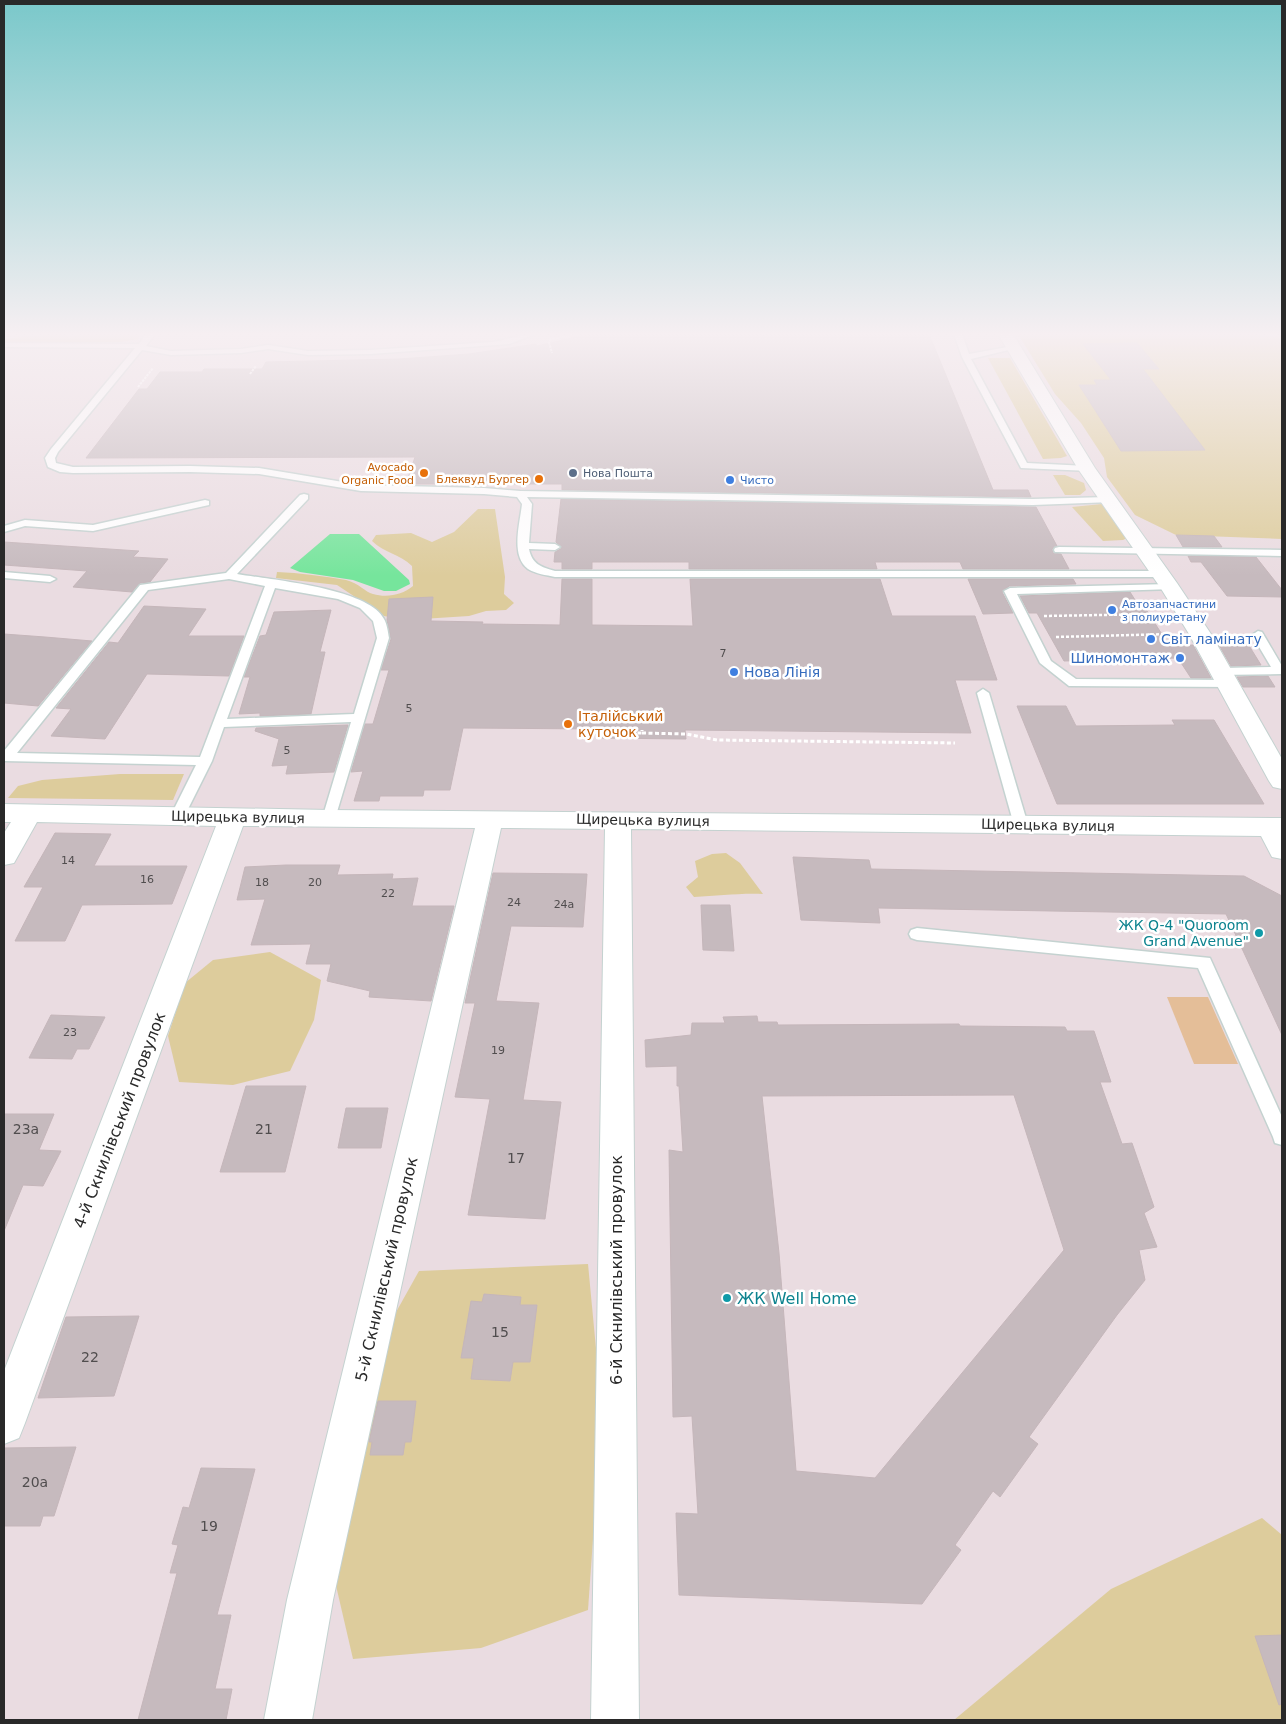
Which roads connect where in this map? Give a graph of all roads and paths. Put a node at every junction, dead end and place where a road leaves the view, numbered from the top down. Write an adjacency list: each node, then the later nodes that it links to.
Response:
1 (83, 414): 5 (lane)
2 (997, 414): 4 (lane)
3 (1054, 414): 4 (street)
4 (1087, 469): 7 (street)
5 (520, 494): 7 (lane); 10 (lane)
6 (304, 497): 16 (lane)
7 (1108, 500): 13 (street)
8 (205, 503): 9 (lane)
9 (4, 529)
10 (523, 546): 11 (lane); 18 (lane)
11 (555, 547)
12 (1059, 550): 13 (lane)
13 (1144, 551): 14 (lane); 18 (street)
14 (1282, 553)
15 (4, 575): 17 (lane)
16 (229, 576): 19 (lane); 31 (lane)
17 (50, 578)
18 (1164, 580): 20 (street); 21 (lane)
19 (271, 584): 27 (lane); 28 (lane)
20 (1186, 614): 21 (path); 22 (street)
21 (1022, 616): 24 (lane)
22 (1200, 634): 24 (path); 25 (street)
23 (1258, 635): 25 (lane)
24 (1033, 637): 25 (lane)
25 (1226, 678): 33 (street)
26 (983, 693): 40 (lane)
27 (358, 718): 28 (lane); 38 (lane)
28 (219, 723): 32 (lane)
29 (579, 732): 30 (path)
30 (955, 743)
31 (5, 757): 32 (lane)
32 (205, 761): 35 (lane)
33 (1282, 781)
34 (16, 813): 35 (street, Щирецька вулиця); 43 (street)
35 (178, 815): 36 (street, Щирецька вулиця)
36 (233, 817): 38 (street, Щирецька вулиця); 46 (street, 4-й Скнилівський провулок)
37 (490, 818): 38 (street, Щирецька вулиця); 39 (street, Щирецька вулиця); 47 (street, 5-й Скнилівський провулок)
38 (330, 819)
39 (618, 820): 40 (street, Щирецька вулиця); 48 (street, 6-й Скнилівський провулок)
40 (1021, 825): 41 (street, Щирецька вулиця)
41 (1276, 827): 42 (street)
42 (1282, 850)
43 (4, 856)
44 (917, 934): 45 (lane)
45 (1282, 1137)
46 (4, 1423)
47 (288, 1720)
48 (615, 1720)

